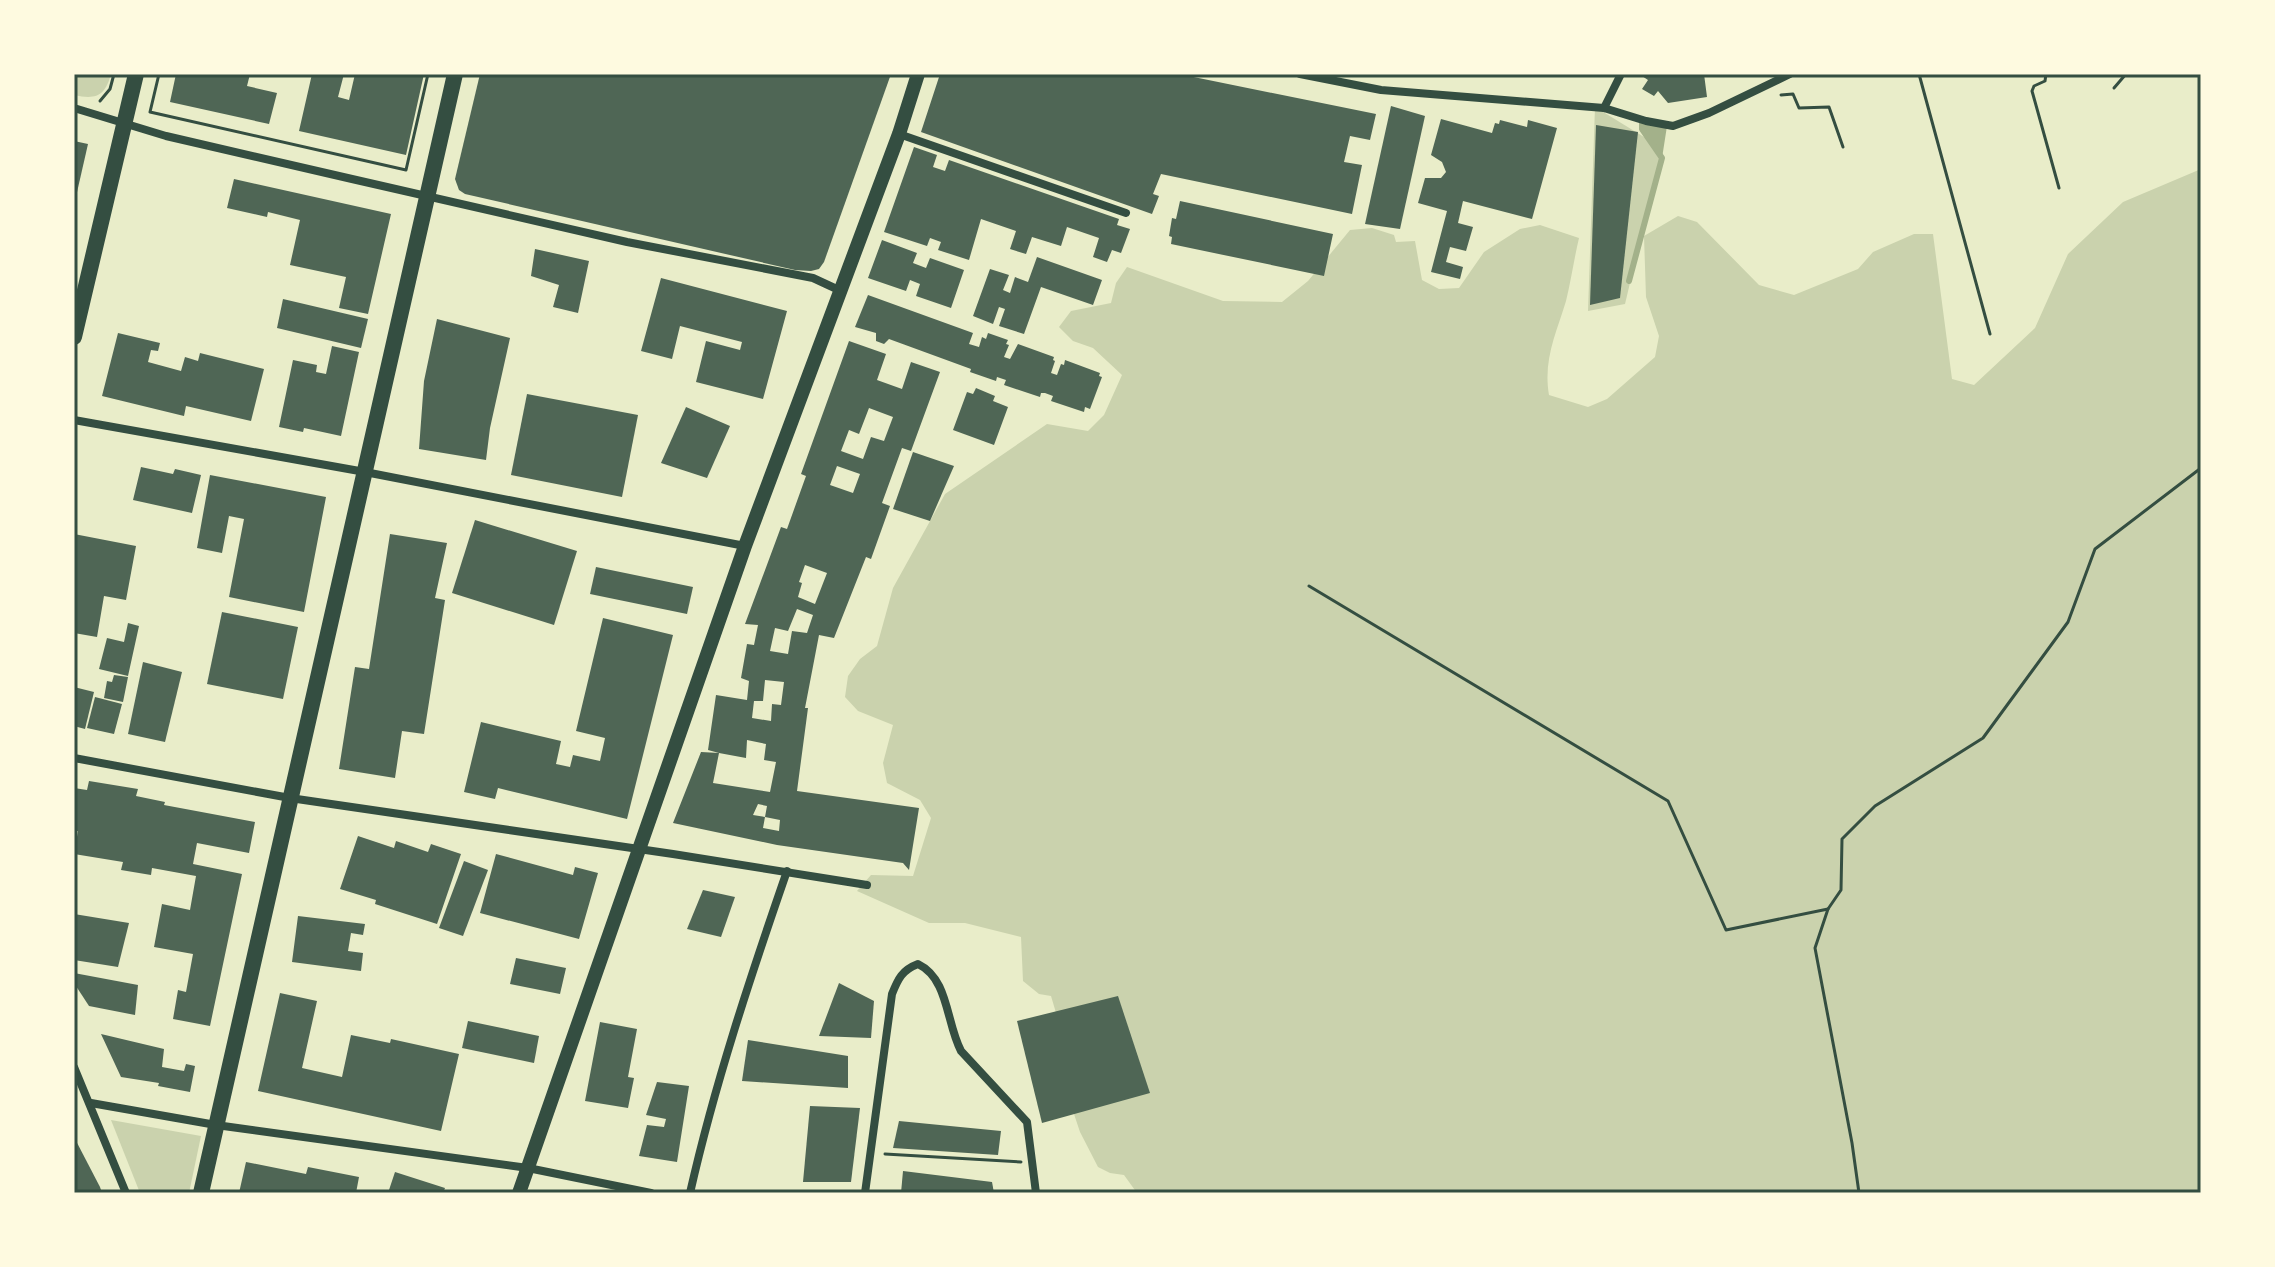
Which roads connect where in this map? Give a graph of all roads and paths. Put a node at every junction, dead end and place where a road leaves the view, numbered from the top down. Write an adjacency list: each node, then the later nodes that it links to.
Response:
1 (114, 74): 15 (path)
2 (136, 74): 18 (main road)
3 (159, 74): 4 (path)
4 (428, 74)
5 (455, 74): 22 (main road)
6 (918, 74): 19 (street)
7 (1300, 74): 17 (street)
8 (1621, 74): 17 (street)
9 (1790, 74): 13 (street)
10 (1919, 74): 25 (path)
11 (2046, 74): 21 (path)
12 (2126, 74): 14 (path)
13 (1777, 80): 17 (street); 20 (path)
14 (2114, 88)
15 (99, 102)
16 (74, 108): 18 (street)
17 (1604, 108)
18 (126, 122): 22 (street); 26 (main road)
19 (899, 134): 23 (street); 24 (street)
20 (1843, 147)
21 (2059, 188)
22 (428, 196): 24 (street); 29 (main road)
23 (1126, 213)
24 (841, 291): 30 (street)
25 (1990, 334)
26 (74, 337)
27 (74, 420): 29 (street)
28 (2201, 468): 37 (path)
29 (365, 472): 30 (street); 33 (main road)
30 (745, 546): 34 (street)
31 (1309, 586): 37 (path)
32 (74, 758): 33 (street)
33 (290, 798): 34 (street); 40 (main road)
34 (639, 849): 35 (street); 43 (street)
35 (787, 871): 36 (street); 48 (street)
36 (867, 885)
37 (1828, 909): 51 (path)
38 (74, 1067): 39 (street)
39 (91, 1103): 40 (street); 44 (street)
40 (216, 1125): 43 (street); 45 (main road)
41 (869, 1153): 42 (path); 42 (street); 49 (street)
42 (1031, 1163): 50 (street)
43 (528, 1168): 46 (street); 47 (street)
44 (126, 1193)
45 (201, 1193)
46 (519, 1193)
47 (651, 1193)
48 (690, 1193)
49 (865, 1193)
50 (1036, 1193)
51 (1859, 1193)

